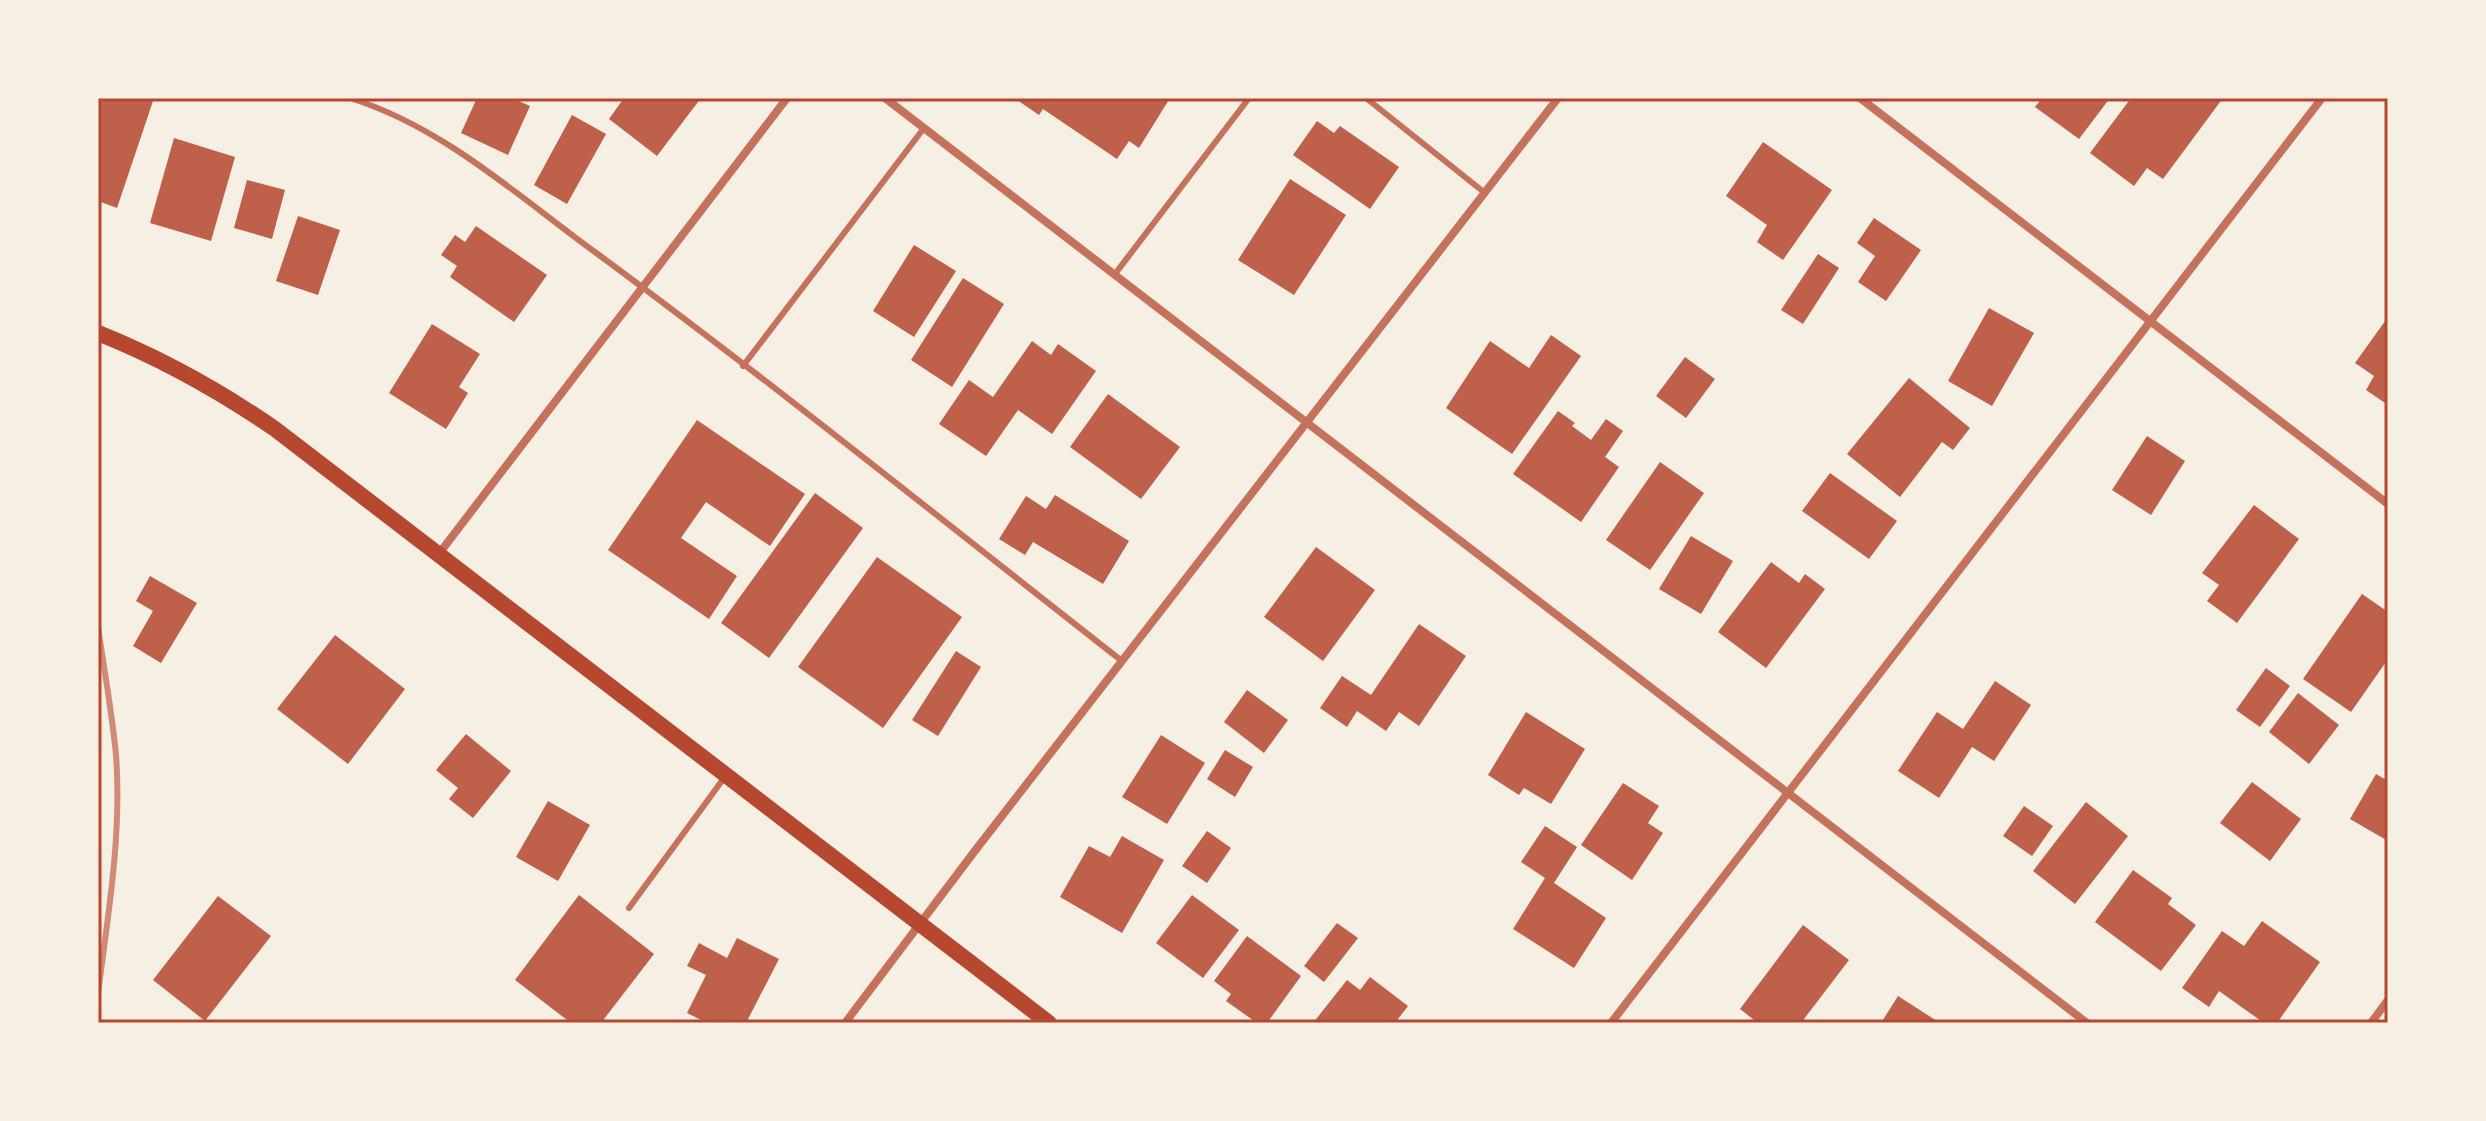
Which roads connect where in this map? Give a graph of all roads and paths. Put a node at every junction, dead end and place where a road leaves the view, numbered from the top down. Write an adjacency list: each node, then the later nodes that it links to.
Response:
1 (350, 98): 12 (lane)
2 (787, 98): 12 (street)
3 (885, 98): 9 (street)
4 (1249, 98): 11 (lane)
5 (1366, 98): 10 (lane)
6 (1558, 98): 10 (street)
7 (1860, 98): 13 (street)
8 (2322, 98): 13 (street)
9 (924, 128): 11 (street); 15 (lane)
10 (1485, 193): 16 (street)
11 (1115, 274): 16 (street)
12 (642, 287): 15 (lane); 18 (street)
13 (2150, 321): 17 (street); 21 (street)
14 (98, 333): 18 (main road)
15 (743, 366): 19 (lane)
16 (1307, 423): 19 (street); 21 (street)
17 (2388, 504)
18 (437, 555): 20 (main road)
19 (1122, 661): 23 (street)
20 (726, 775): 22 (lane); 23 (main road)
21 (1788, 793): 27 (street); 28 (street)
22 (629, 908)
23 (919, 923): 25 (street); 26 (main road)
24 (2388, 1000): 29 (street)
25 (845, 1023)
26 (1049, 1023)
27 (1611, 1023)
28 (2087, 1023)
29 (2371, 1023)

